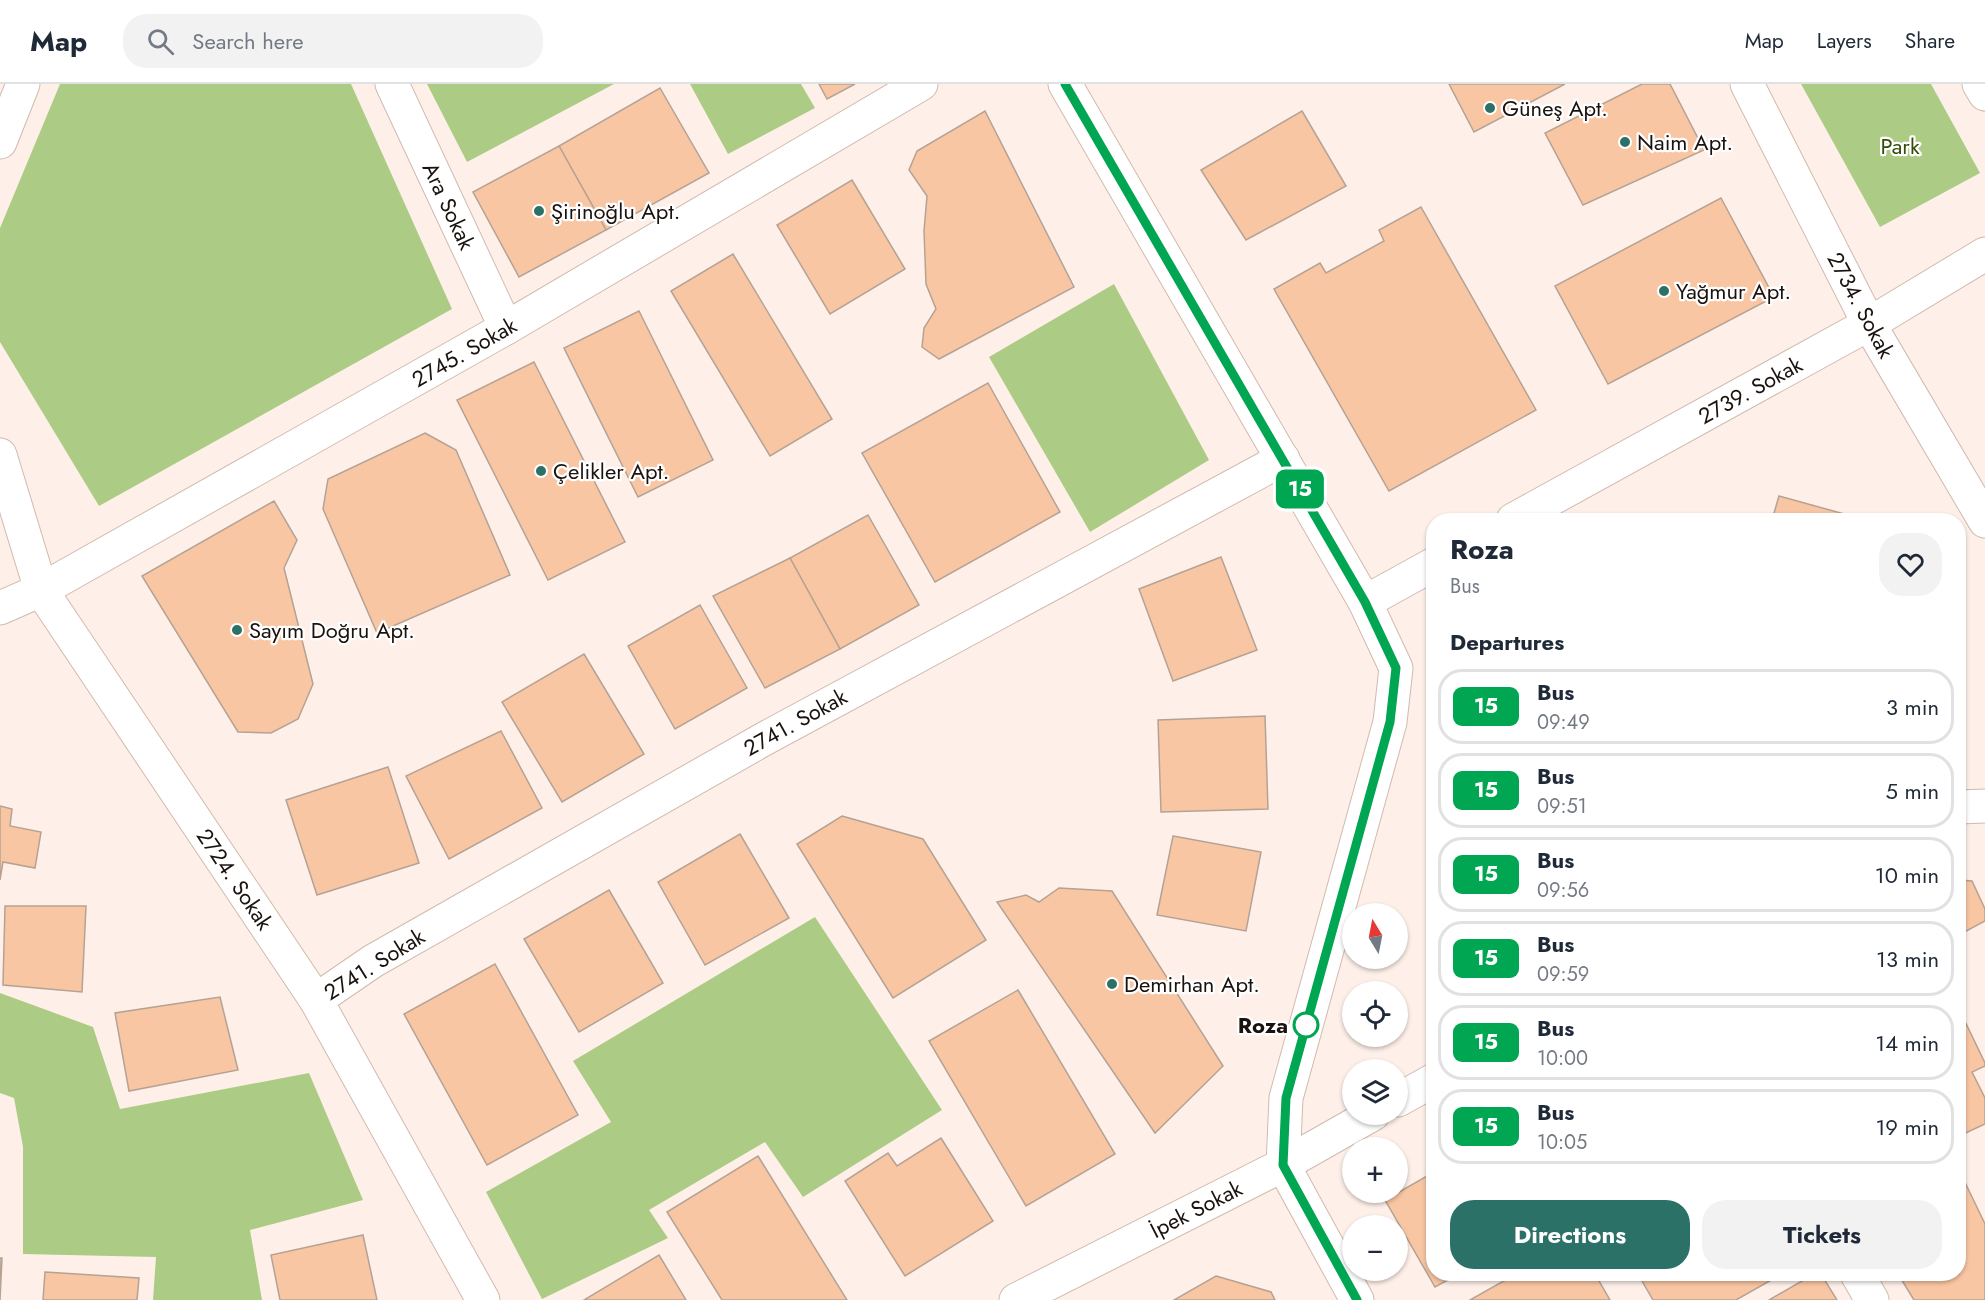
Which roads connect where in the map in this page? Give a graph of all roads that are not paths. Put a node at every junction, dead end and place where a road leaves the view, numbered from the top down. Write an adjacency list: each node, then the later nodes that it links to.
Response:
1 (23, 84): 8 (street)
2 (392, 84): 11 (street, Ara Sokak)
3 (921, 84): 11 (street, 2745. Sokak)
4 (1065, 84): 13 (street)
5 (1747, 84): 10 (street, 2734. Sokak)
6 (1979, 84): 7 (street)
7 (1985, 94)
8 (0, 142)
9 (1985, 254): 10 (street, 2739. Sokak)
10 (1869, 324): 14 (street, 2739. Sokak); 15 (street, 2734. Sokak)
11 (506, 328): 17 (street, 2745. Sokak)
12 (0, 455): 17 (street, 2724. Sokak)
13 (1283, 459): 18 (street); 22 (street, 2741. Sokak)
14 (1526, 513)
15 (1985, 521)
16 (1426, 568): 18 (street)
17 (41, 590): 19 (street, 2745. Sokak); 22 (street, 2724. Sokak)
18 (1365, 602): 26 (street)
19 (0, 608)
20 (1985, 806): 21 (street)
21 (1966, 807)
22 (316, 1000): 28 (street, 2724. Sokak)
23 (1426, 1084): 24 (street)
24 (1408, 1094)
25 (1354, 1125): 26 (street, İpek Sokak)
26 (1283, 1165): 29 (street, İpek Sokak); 30 (street)
27 (1861, 1281): 31 (street)
28 (483, 1300)
29 (1016, 1300)
30 (1356, 1300)
31 (1872, 1300)

